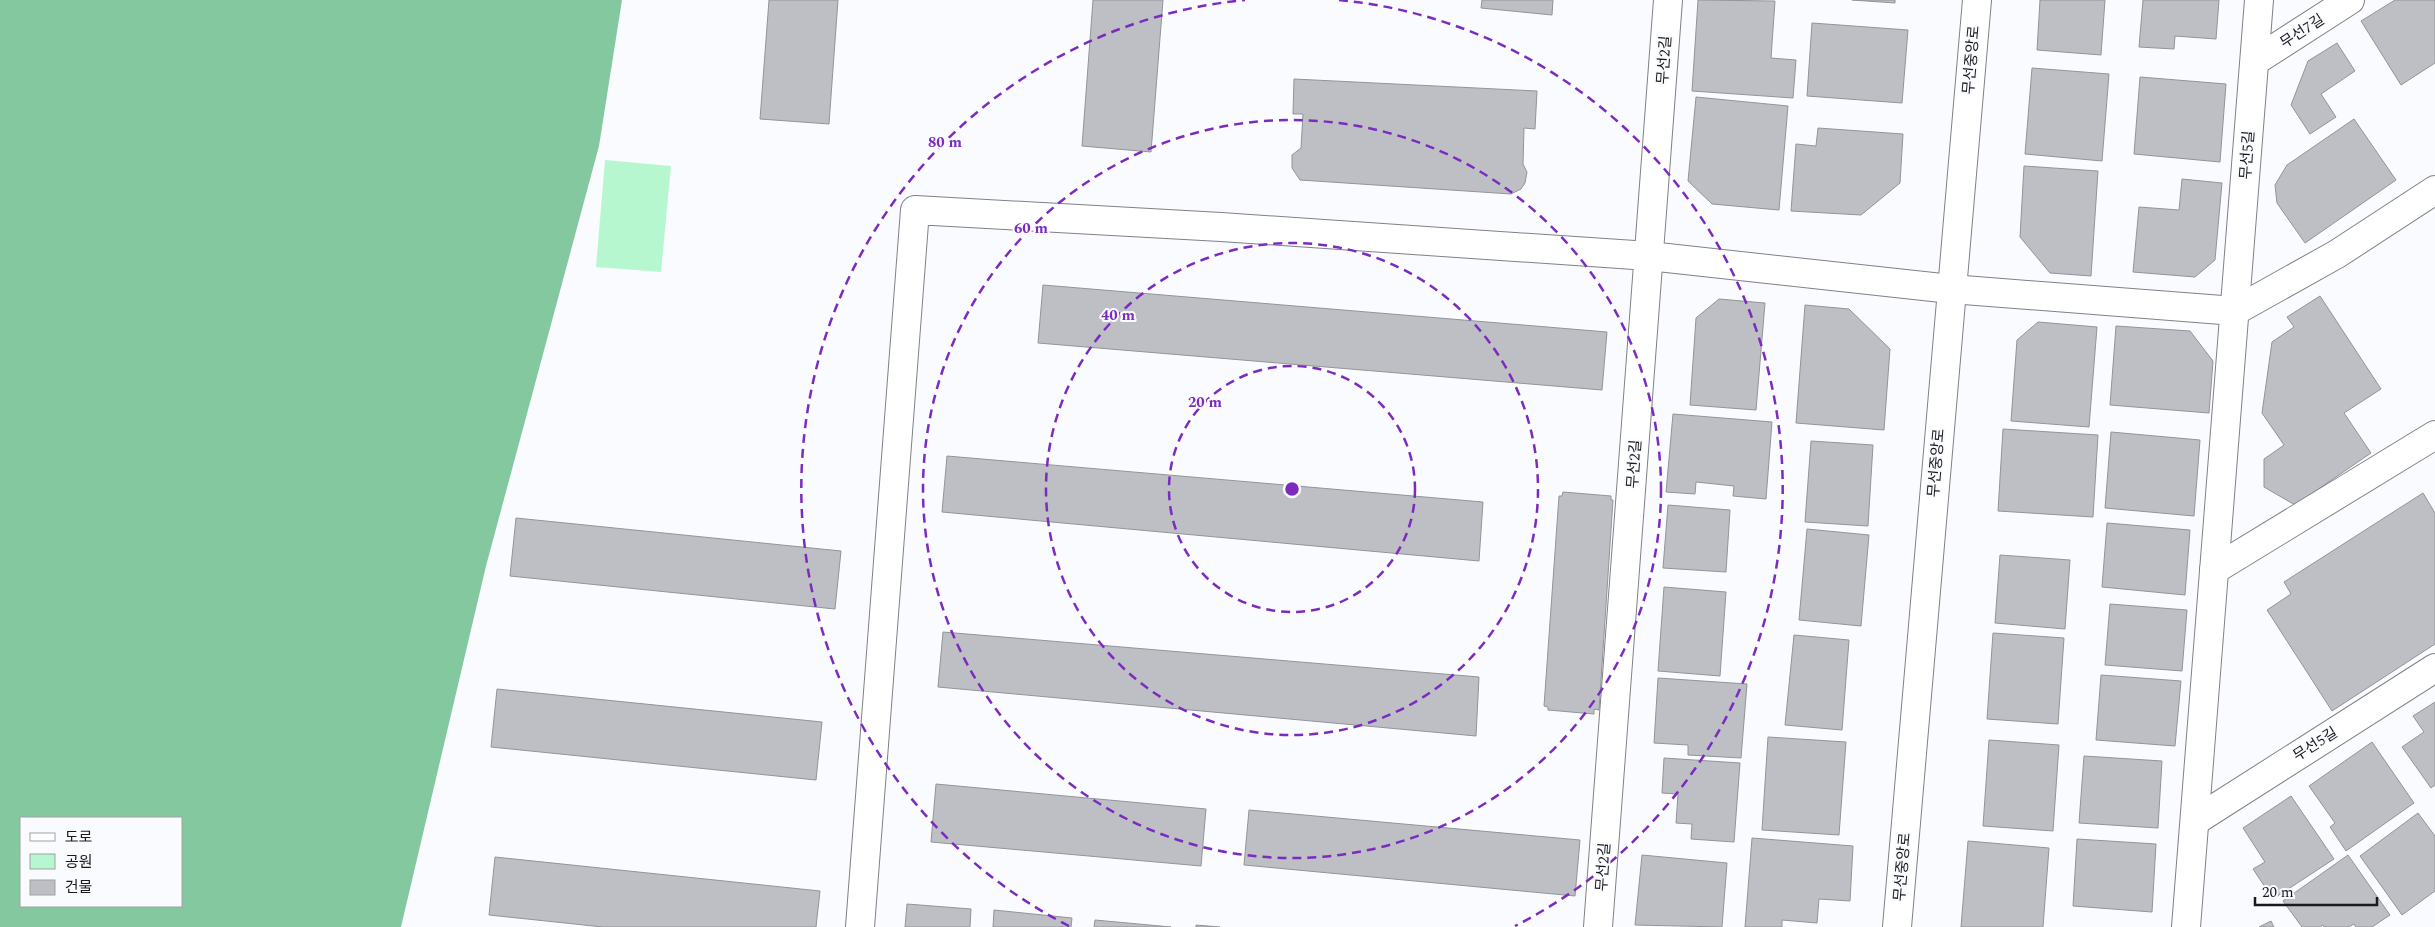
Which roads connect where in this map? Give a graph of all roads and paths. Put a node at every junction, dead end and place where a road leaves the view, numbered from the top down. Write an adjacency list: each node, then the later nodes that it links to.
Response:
1 (1668, 0): 7 (street, 무선2길)
2 (1977, 0): 8 (street, 무선중앙로)
3 (2260, 0): 5 (street, 무선5길)
4 (2350, 0): 5 (street, 무선7길)
5 (2255, 62): 9 (street, 무선5길)
6 (2435, 190): 9 (street)
7 (1649, 256): 8 (street); 14 (street); 15 (street, 무선2길)
8 (1951, 289): 9 (street); 16 (street, 무선중앙로)
9 (2235, 311): 11 (street, 무선5길)
10 (2435, 435): 11 (street)
11 (2214, 570): 13 (street, 무선5길)
12 (2435, 668): 13 (street, 무선5길)
13 (2195, 820): 17 (street, 무선5길)
14 (860, 927)
15 (1598, 927)
16 (1897, 927)
17 (2186, 927)

